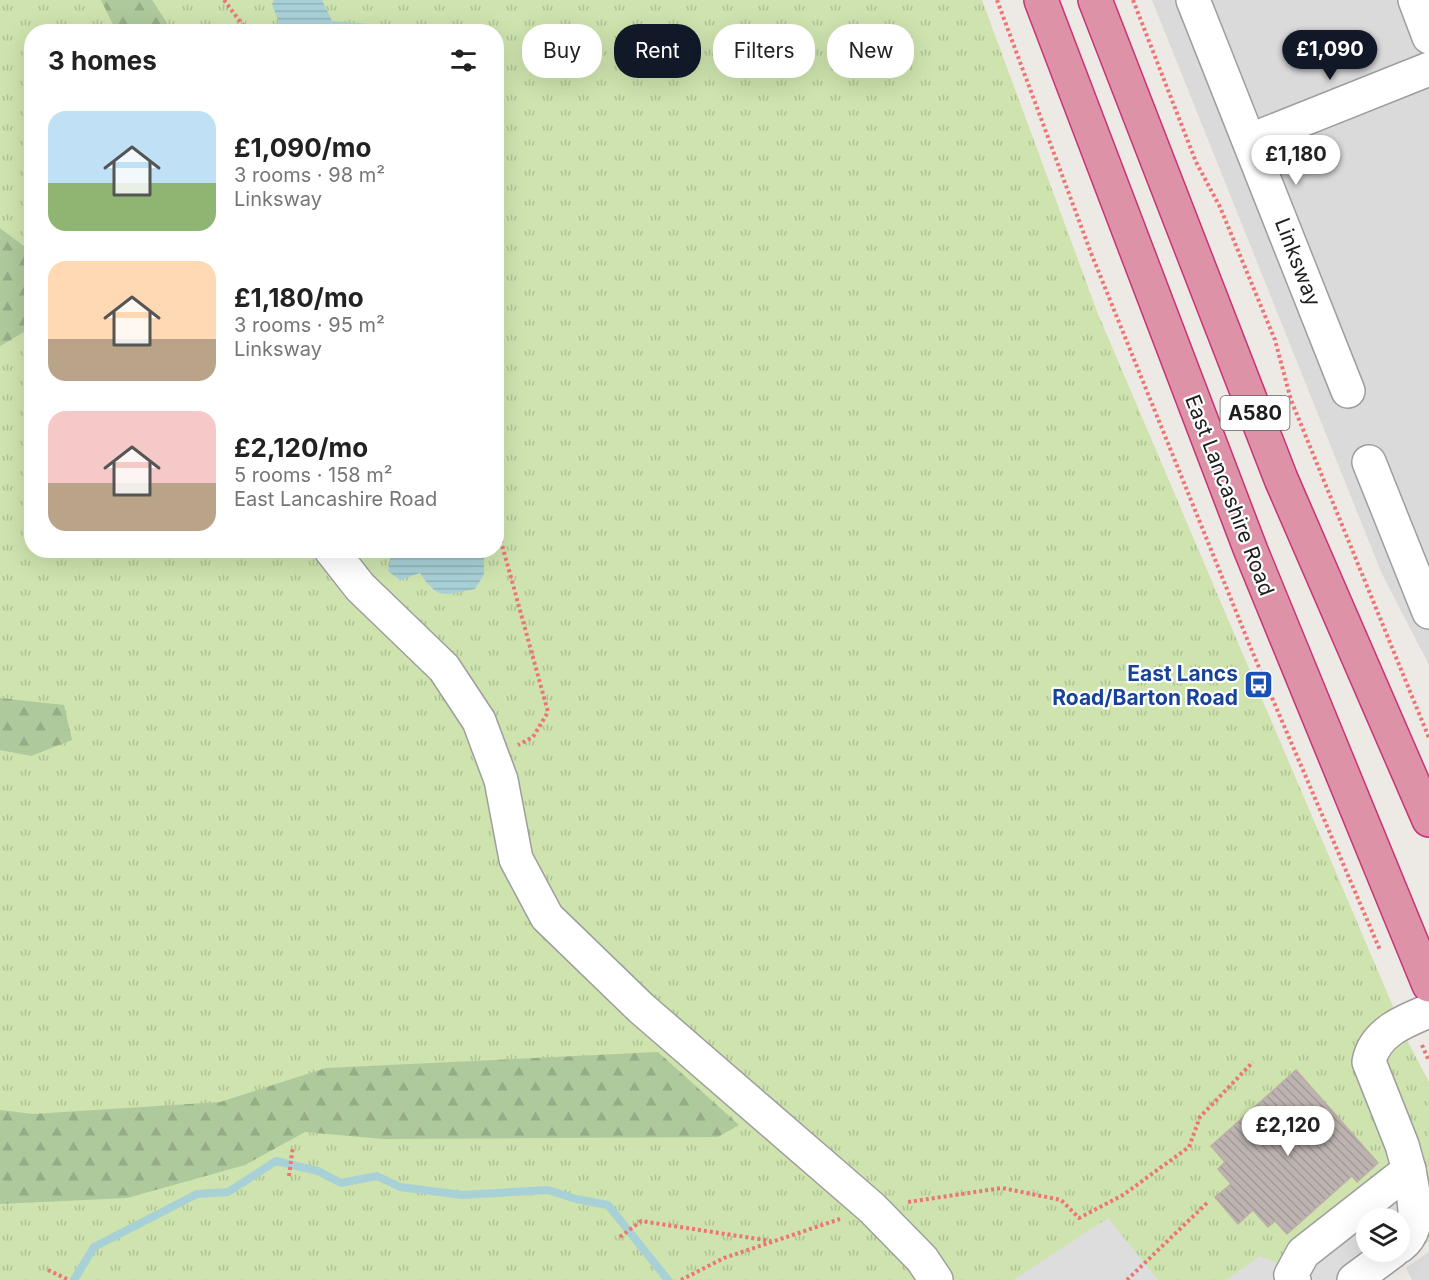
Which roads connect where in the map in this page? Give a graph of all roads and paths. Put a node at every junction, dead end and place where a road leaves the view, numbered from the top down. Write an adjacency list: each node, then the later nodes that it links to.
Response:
1 (224, 0): 8 (path)
2 (998, 0): 20 (path)
3 (1041, 0): 21 (highway, East Lancashire Road / A580)
4 (1095, 0): 19 (highway, A580)
5 (1132, 0): 17 (path)
6 (1193, 0): 11 (street, Linksway)
7 (1415, 0): 9 (street)
8 (242, 24)
9 (1429, 37)
10 (1429, 69): 11 (street)
11 (1251, 140): 12 (street, Linksway)
12 (1348, 391)
13 (1369, 462): 16 (street)
14 (504, 552): 18 (path)
15 (337, 558): 18 (street)
16 (1429, 612)
17 (1429, 738)
18 (493, 759): 28 (street)
19 (1429, 820)
20 (1383, 957)
21 (1429, 985)
22 (1429, 1011): 25 (street)
23 (1253, 1062): 28 (path)
24 (293, 1146): 26 (path)
25 (1409, 1170): 29 (street); 34 (street)
26 (289, 1176)
27 (1208, 1202): 38 (path)
28 (872, 1208): 31 (path); 37 (street)
29 (1410, 1235)
30 (620, 1237): 31 (path)
31 (774, 1241): 35 (path)
32 (1378, 1262): 39 (street)
33 (48, 1270): 36 (path)
34 (1293, 1278)
35 (683, 1279)
36 (69, 1280)
37 (936, 1280)
38 (1126, 1280)
39 (1354, 1280)

